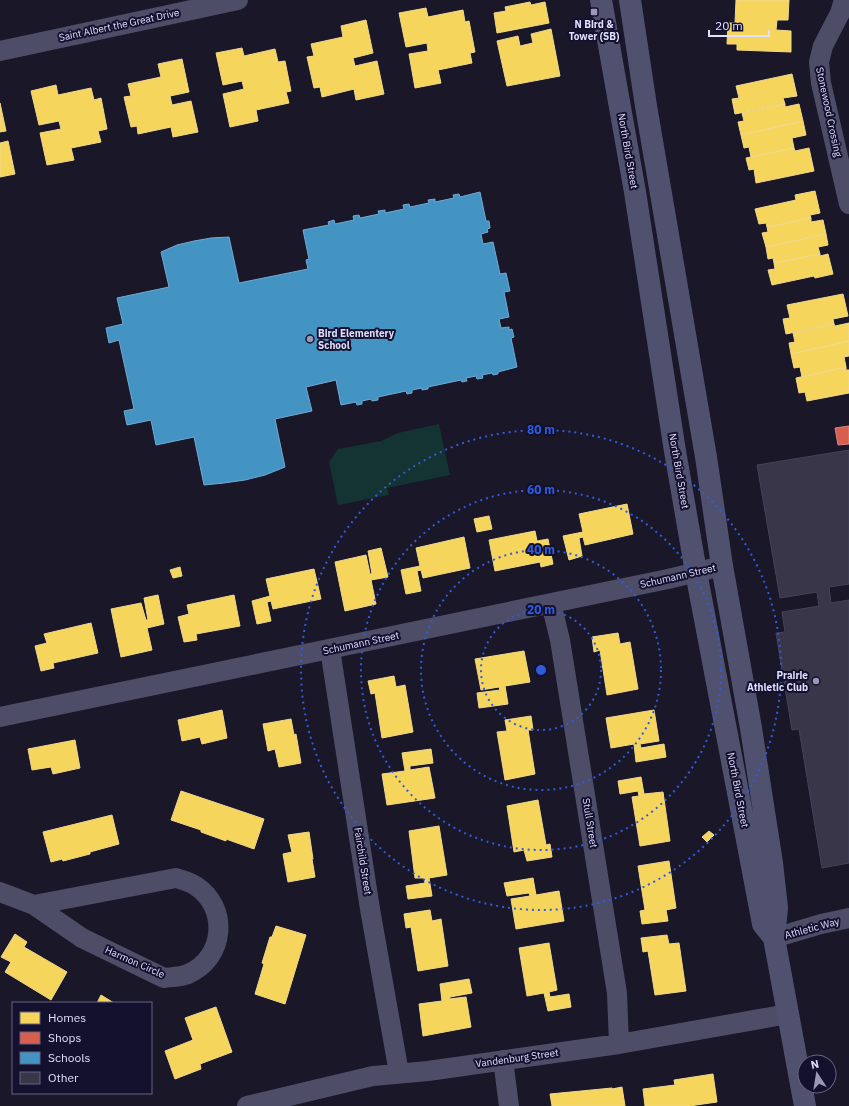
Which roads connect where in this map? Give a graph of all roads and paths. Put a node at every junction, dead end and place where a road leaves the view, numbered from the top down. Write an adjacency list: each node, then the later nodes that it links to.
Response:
1 (238, 0): 5 (street, Saint Albert the Great Drive)
2 (601, 0): 8 (street, North Bird Street)
3 (630, 0): 7 (street, North Bird Street)
4 (844, 9): 6 (street, Stonewood Crossing)
5 (0, 51)
6 (849, 204)
7 (722, 566): 8 (street, Schumann Street); 15 (street, North Bird Street)
8 (696, 572): 9 (street, Schumann Street); 15 (street, North Bird Street)
9 (551, 603): 10 (street, Schumann Street); 17 (street, Stull Street)
10 (330, 649): 11 (street, Schumann Street); 19 (street, Fairchild Street)
11 (0, 717)
12 (0, 892): 13 (street, Harmon Circle)
13 (34, 905): 13 (street, Harmon Circle)
14 (849, 918): 15 (street, Athletic Way)
15 (774, 938): 16 (street, North Bird Street)
16 (788, 1014): 17 (street, Vandenburg Street); 22 (street, North Bird Street)
17 (619, 1044): 18 (street, Vandenburg Street)
18 (503, 1060): 19 (street, Vandenburg Street); 21 (street)
19 (399, 1073): 20 (street, Vandenburg Street)
20 (247, 1106)
21 (509, 1106)
22 (805, 1106)

